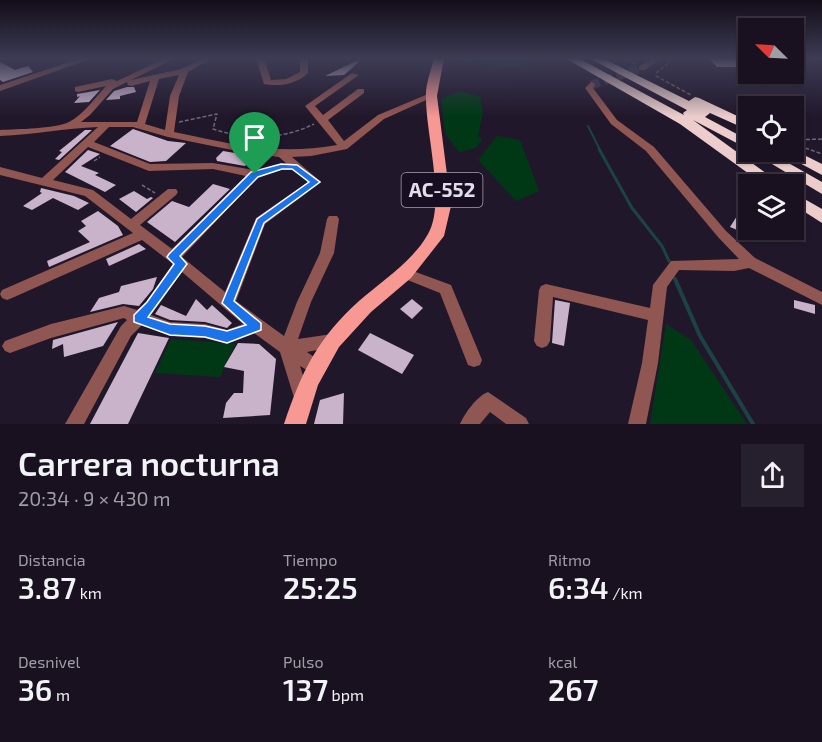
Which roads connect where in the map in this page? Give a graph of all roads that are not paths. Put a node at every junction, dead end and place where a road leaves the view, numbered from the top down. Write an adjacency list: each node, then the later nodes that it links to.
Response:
1 (30, 78): 15 (street)
2 (130, 78): 13 (street)
3 (155, 78): 13 (street); 23 (street)
4 (183, 78): 26 (street)
5 (266, 78): 6 (street)
6 (298, 78)
7 (350, 78): 19 (street)
8 (435, 78): 18 (main road, AC-552)
9 (606, 78): 39 (highway)
10 (620, 78): 27 (highway)
11 (634, 78): 24 (highway)
12 (647, 78): 20 (highway)
13 (113, 84): 16 (street); 21 (street)
14 (591, 85): 48 (street)
15 (0, 88)
16 (78, 89)
17 (362, 91): 19 (street)
18 (431, 96): 29 (street); 49 (main road, AC-552)
19 (323, 119): 29 (street)
20 (738, 121)
21 (71, 125): 22 (street); 25 (street)
22 (106, 125): 23 (street); 28 (street)
23 (140, 126): 26 (street)
24 (738, 129)
25 (0, 133)
26 (168, 134): 31 (street)
27 (738, 140)
28 (88, 143): 38 (street); 40 (street)
29 (343, 147): 31 (street)
30 (804, 149): 32 (highway)
31 (282, 154): 35 (street)
32 (822, 155)
33 (804, 161): 36 (highway)
34 (776, 162): 41 (highway)
35 (294, 167): 38 (street); 52 (street)
36 (822, 170)
37 (0, 171): 40 (street)
38 (255, 174): 47 (street)
39 (759, 174)
40 (44, 182): 46 (street)
41 (822, 189)
42 (166, 194): 46 (street)
43 (804, 205): 44 (highway)
44 (822, 217)
45 (333, 219): 59 (street)
46 (137, 229): 47 (street); 50 (street)
47 (177, 260): 52 (street); 54 (street)
48 (750, 262): 51 (street); 53 (street)
49 (405, 273): 57 (main road, AC-552); 60 (street)
50 (7, 294)
51 (822, 299)
52 (228, 303): 55 (street)
53 (656, 316): 56 (street); 67 (street)
54 (138, 319): 55 (street); 58 (street); 63 (street)
55 (256, 326): 59 (street)
56 (542, 340)
57 (332, 341): 59 (street); 61 (main road, AC-552)
58 (10, 346)
59 (287, 348): 61 (street); 62 (street)
60 (474, 360)
61 (315, 367): 62 (main road, AC-552)
62 (302, 398): 64 (main road, AC-552)
63 (74, 424)
64 (295, 424)
65 (469, 424): 66 (street)
66 (520, 424)
67 (637, 424)

